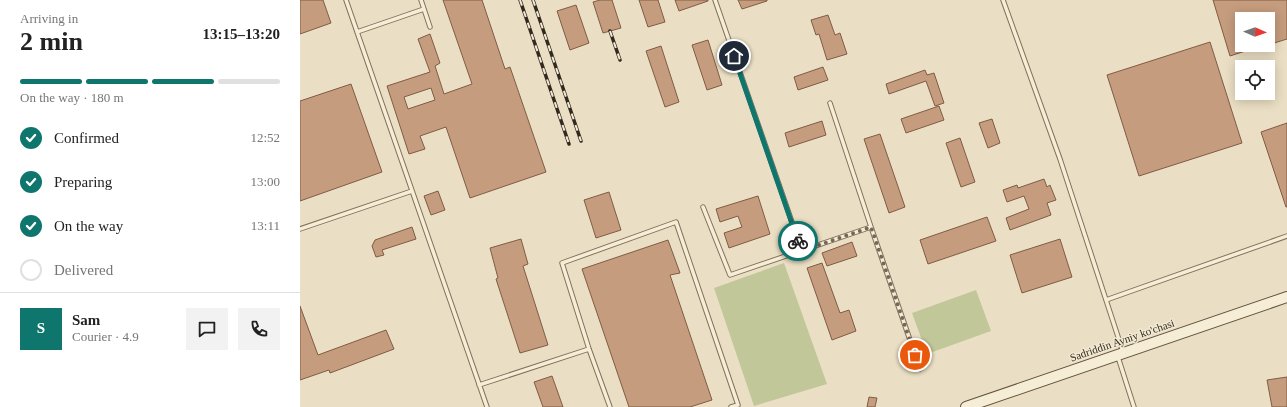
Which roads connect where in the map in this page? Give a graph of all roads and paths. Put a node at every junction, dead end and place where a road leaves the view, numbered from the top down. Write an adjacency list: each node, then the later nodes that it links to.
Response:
1 (346, 0): 7 (lane)
2 (421, 0): 5 (lane)
3 (714, 0): 14 (lane)
4 (1003, 0): 16 (lane)
5 (424, 9): 6 (lane); 7 (lane)
6 (430, 27)
7 (357, 32): 9 (lane)
8 (830, 103): 11 (lane)
9 (412, 191): 12 (lane); 20 (lane)
10 (703, 207): 14 (lane)
11 (871, 227): 14 (lane); 19 (lane)
12 (300, 229)
13 (1287, 236): 16 (lane)
14 (802, 251)
15 (1287, 296): 18 (street, Sadriddin Ayniy ko'chasi)
16 (1106, 300): 18 (lane)
17 (589, 349): 20 (lane); 23 (lane); 24 (lane)
18 (1120, 353): 21 (street, Sadriddin Ayniy ko'chasi); 26 (lane)
19 (920, 369)
20 (480, 385): 22 (lane)
21 (976, 405): 25 (street, Sadriddin Ayniy ko'chasi)
22 (487, 407)
23 (610, 407)
24 (731, 407)
25 (966, 407)
26 (1134, 407)

